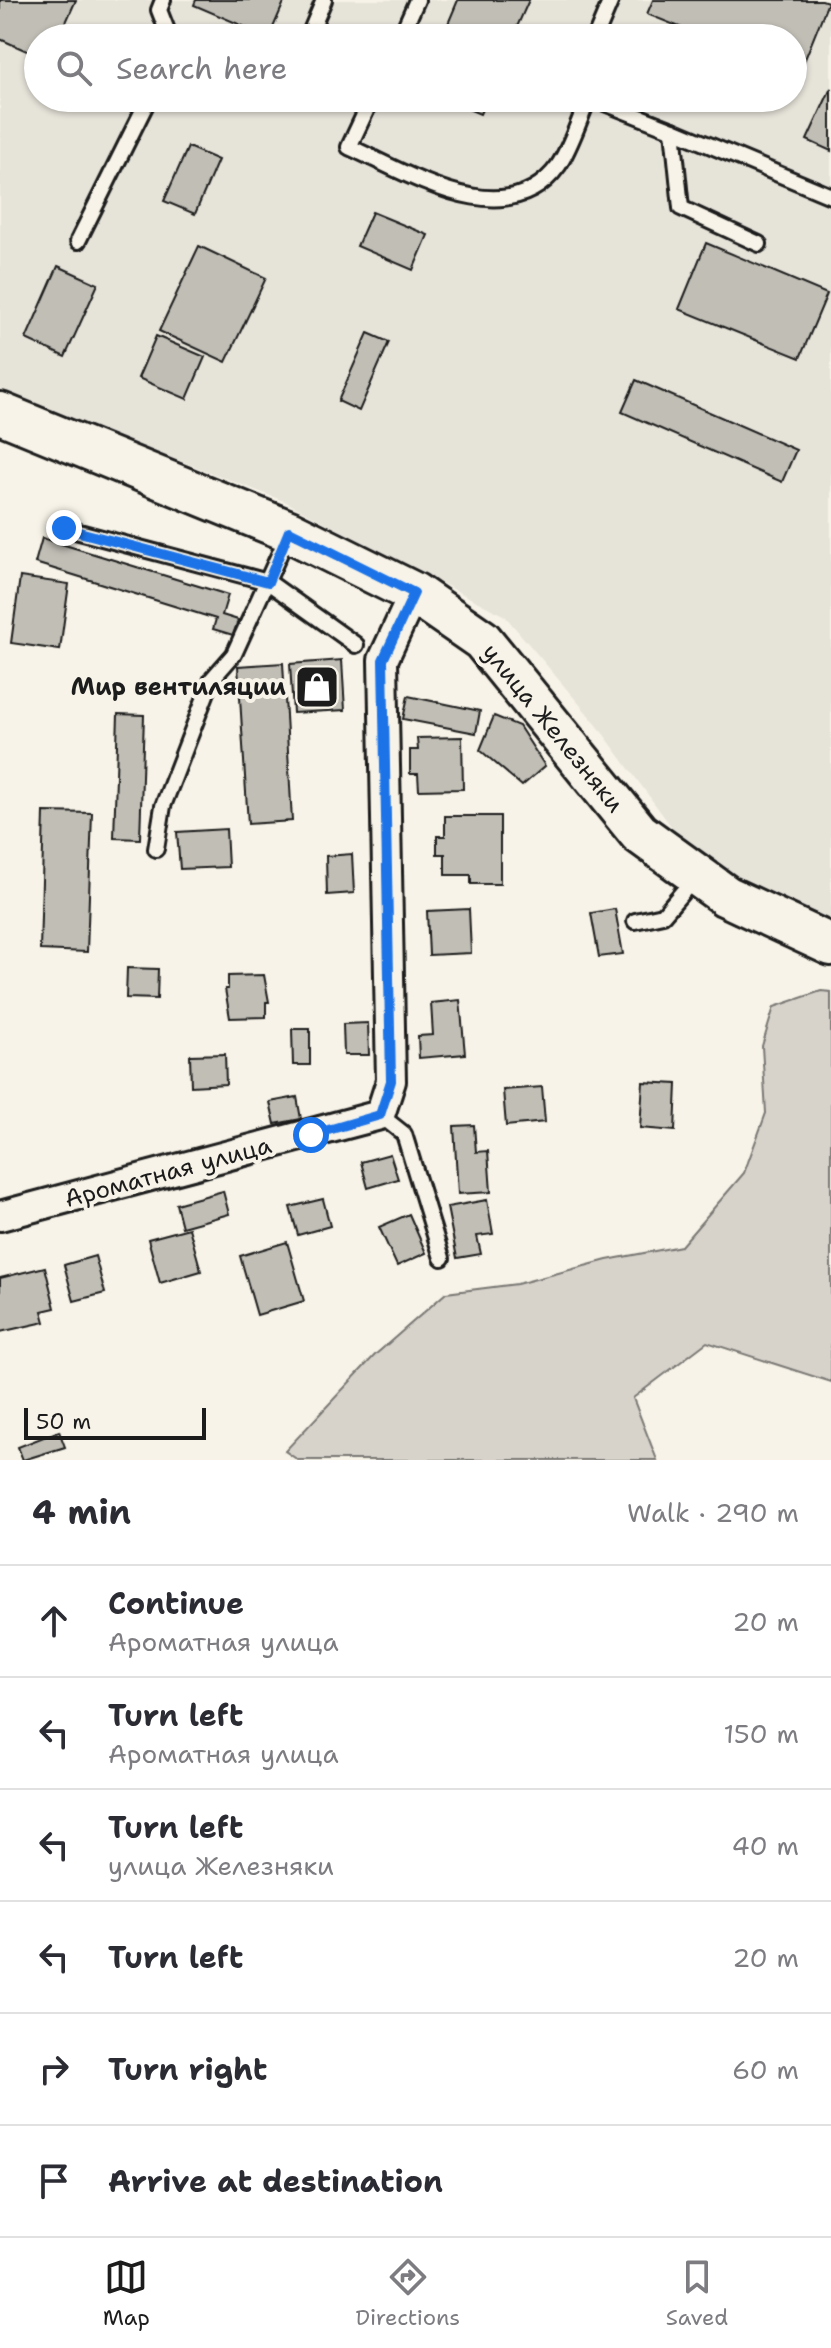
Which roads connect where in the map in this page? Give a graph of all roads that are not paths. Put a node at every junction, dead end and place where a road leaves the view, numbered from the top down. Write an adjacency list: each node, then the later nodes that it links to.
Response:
1 (163, 0): 5 (lane)
2 (324, 0): 6 (lane)
3 (417, 0): 7 (lane)
4 (611, 0): 8 (lane)
5 (164, 24)
6 (314, 24)
7 (406, 24)
8 (601, 24)
9 (142, 112): 15 (lane)
10 (365, 112): 11 (lane)
11 (584, 112)
12 (627, 112): 13 (lane)
13 (673, 130): 14 (lane); 16 (lane)
14 (831, 196)
15 (78, 241)
16 (759, 244)
17 (0, 413): 19 (street, улица Железняки)
18 (64, 528): 20 (lane)
19 (289, 531): 20 (lane); 21 (street, улица Железняки)
20 (268, 582): 22 (lane); 23 (lane)
21 (414, 593): 24 (street, улица Железняки); 27 (street)
22 (356, 645)
23 (156, 849)
24 (697, 875): 25 (lane); 26 (street, улица Железняки)
25 (635, 921)
26 (831, 945)
27 (380, 1115): 28 (street, Ароматная улица); 29 (lane)
28 (0, 1216)
29 (442, 1258)

